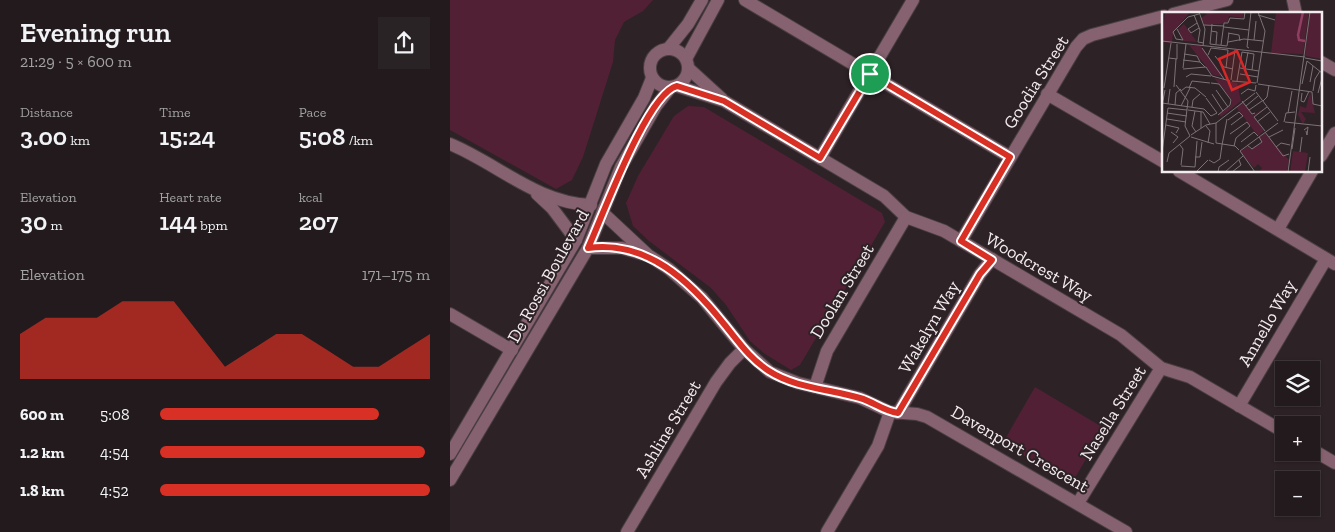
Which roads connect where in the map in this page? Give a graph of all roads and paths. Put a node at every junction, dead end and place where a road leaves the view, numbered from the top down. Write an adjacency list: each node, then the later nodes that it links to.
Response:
1 (702, 0): 8 (street)
2 (718, 0): 10 (street)
3 (745, 0): 12 (street)
4 (913, 0): 12 (street)
5 (1227, 0): 6 (street)
6 (1181, 12)
7 (1162, 17): 15 (street, Goodia Street)
8 (668, 49): 10 (street); 13 (street)
9 (1322, 63): 11 (street)
10 (687, 64): 14 (street); 16 (street, Woodcrest Way)
11 (1335, 70)
12 (870, 74): 20 (street); 21 (street)
13 (652, 78): 14 (street); 26 (street, De Rossi Boulevard)
14 (674, 86): 16 (street, Woodcrest Way); 27 (street, De Rossi Boulevard)
15 (1048, 94): 20 (street, Goodia Street); 22 (street)
16 (724, 101): 21 (street, Woodcrest Way)
17 (1335, 133): 19 (street)
18 (450, 144): 25 (street)
19 (1322, 154)
20 (1010, 157): 31 (street, Goodia Street)
21 (820, 158): 28 (street, Woodcrest Way)
22 (1162, 161)
23 (1181, 172): 29 (street)
24 (1311, 172): 29 (street)
25 (532, 189): 26 (street); 30 (street)
26 (591, 205): 30 (street, De Rossi Boulevard)
27 (604, 213): 32 (street, De Rossi Boulevard); 33 (street)
28 (906, 217): 31 (street, Woodcrest Way); 40 (street, Doolan Street)
29 (1278, 229): 35 (street)
30 (576, 240): 38 (street, De Rossi Boulevard)
31 (961, 241): 34 (street, Woodcrest Way)
32 (588, 248): 33 (street); 47 (street, De Rossi Boulevard)
33 (648, 255): 37 (street)
34 (992, 260): 39 (street, Woodcrest Way); 42 (street, Wakelyn Way)
35 (1330, 261): 41 (street, Annello Way)
36 (450, 314): 38 (street)
37 (744, 349): 40 (street); 49 (street, Ashline Street)
38 (512, 350): 45 (street, De Rossi Boulevard)
39 (1161, 368): 41 (street, Woodcrest Way); 48 (street, Nasella Street)
40 (815, 387): 42 (street)
41 (1239, 406): 43 (street, Woodcrest Way)
42 (894, 413): 48 (street, Davenport Crescent); 50 (street, Wakelyn Way)
43 (1275, 427)
44 (1320, 453): 46 (street)
45 (450, 454)
46 (1335, 462)
47 (450, 480)
48 (1078, 503): 51 (street, Davenport Crescent)
49 (627, 532)
50 (827, 532)
51 (1126, 532)

